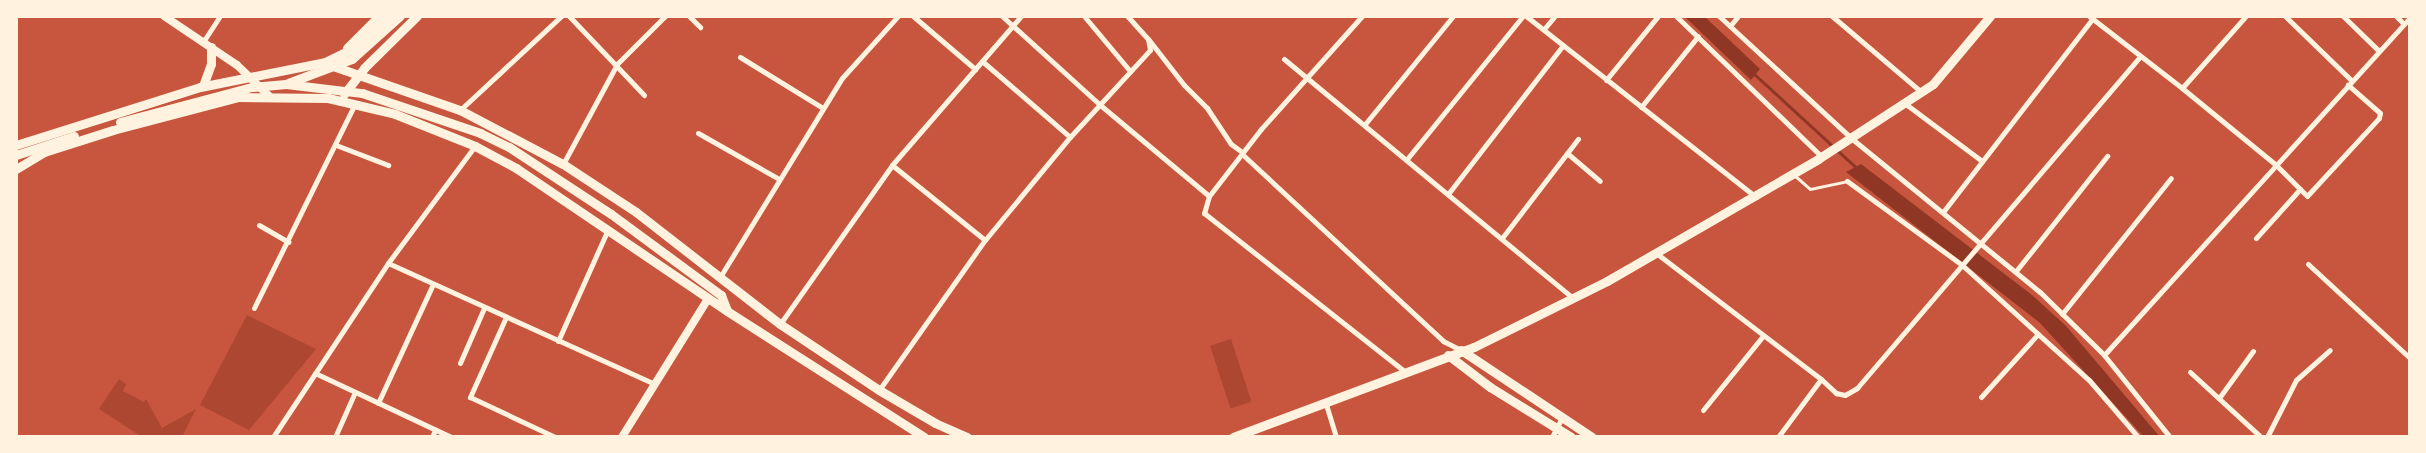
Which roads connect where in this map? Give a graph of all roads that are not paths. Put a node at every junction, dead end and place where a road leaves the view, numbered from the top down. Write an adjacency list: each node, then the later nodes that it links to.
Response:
1 (164, 16): 40 (street)
2 (220, 16): 40 (street)
3 (379, 16): 47 (main road)
4 (390, 16): 76 (main road)
5 (400, 16): 57 (main road)
6 (417, 16): 52 (main road)
7 (569, 16): 48 (street)
8 (665, 16): 48 (street)
9 (689, 16): 36 (street)
10 (898, 16): 68 (street)
11 (913, 16): 49 (street)
12 (1002, 16): 34 (street)
13 (1021, 16): 34 (street)
14 (1084, 16): 50 (street)
15 (1127, 16): 39 (street)
16 (1362, 16): 53 (street)
17 (1453, 16): 70 (street)
18 (1525, 16): 37 (street); 84 (street)
19 (1555, 16): 37 (street)
20 (1658, 16): 54 (street)
21 (1676, 16): 38 (street)
22 (1719, 16): 35 (street)
23 (1738, 16): 35 (street)
24 (1832, 16): 59 (street)
25 (1990, 16): 59 (main road)
26 (2246, 16): 58 (street)
27 (2285, 16): 56 (street)
28 (2343, 16): 42 (street)
29 (2396, 16): 33 (street)
30 (559, 17): 69 (street)
31 (2090, 18): 44 (street); 85 (street)
32 (2410, 18): 33 (street)
33 (2404, 24): 42 (street)
34 (1012, 26): 46 (street); 66 (street)
35 (1730, 26): 73 (street)
36 (700, 27)
37 (1544, 29): 41 (street)
38 (1698, 36): 67 (street); 83 (street)
39 (1148, 39): 50 (street); 79 (street)
40 (207, 44): 51 (street); 55 (main road)
41 (1564, 45): 54 (street); 97 (street)
42 (2379, 51): 56 (street)
43 (740, 57): 68 (street)
44 (2140, 57): 58 (street); 107 (street)
45 (1284, 59): 53 (street)
46 (982, 61): 49 (street); 72 (street)
47 (330, 64): 51 (main road); 52 (main road); 62 (main road)
48 (617, 64): 60 (street); 86 (street)
49 (975, 69): 89 (street)
50 (1130, 70): 66 (street)
51 (245, 72): 55 (main road); 61 (street)
52 (360, 73): 63 (main road); 69 (main road)
53 (1306, 78): 70 (street); 79 (street)
54 (1606, 80): 67 (street)
55 (204, 83): 74 (main road)
56 (2350, 83): 87 (street); 96 (street)
57 (286, 84): 81 (main road); 119 (main road)
58 (2182, 88): 87 (street)
59 (1920, 91): 64 (main road)
60 (644, 95)
61 (271, 98): 62 (main road); 90 (main road)
62 (328, 98): 63 (main road)
63 (339, 100): 65 (main road)
64 (1903, 101): 73 (main road); 85 (street)
65 (355, 104): 77 (street); 78 (main road)
66 (1098, 104): 72 (street); 98 (street)
67 (1641, 107): 99 (street)
68 (823, 108): 93 (street)
69 (460, 110): 86 (main road)
70 (1365, 124): 84 (street)
71 (698, 133): 93 (street)
72 (1070, 137): 105 (street)
73 (1851, 138): 83 (main road); 100 (street)
74 (16, 139)
75 (1578, 139): 80 (street)
76 (16, 145)
77 (336, 145): 88 (street); 106 (street)
78 (475, 146): 102 (main road); 109 (street)
79 (1242, 153): 98 (street); 126 (street)
80 (1567, 153): 94 (street); 103 (street)
81 (16, 155)
82 (2107, 156): 112 (street)
83 (1822, 157): 91 (main road)
84 (1407, 159): 97 (street)
85 (1982, 162): 100 (street)
86 (563, 164): 113 (main road)
87 (2275, 164): 96 (street); 129 (street)
88 (388, 165)
89 (892, 165): 105 (street); 122 (street)
90 (16, 169)
91 (1794, 174): 95 (lane); 99 (main road)
92 (2172, 178): 120 (street)
93 (779, 180): 113 (street)
94 (1600, 181)
95 (1847, 181): 110 (street)
96 (2300, 189): 104 (street)
97 (1448, 194): 103 (street)
98 (1209, 196): 133 (street)
99 (1756, 197): 108 (main road)
100 (1943, 212): 107 (street)
101 (259, 225): 106 (street)
102 (608, 229): 116 (main road); 125 (street)
103 (1502, 238): 115 (street)
104 (2256, 238)
105 (985, 240): 138 (street)
106 (288, 242): 117 (street)
107 (1983, 244): 110 (street); 112 (street)
108 (1656, 253): 115 (main road); 124 (street)
109 (388, 263): 114 (street); 135 (street)
110 (1964, 264): 123 (street); 136 (street)
111 (2308, 264): 131 (street)
112 (2016, 271): 120 (street)
113 (720, 277): 122 (main road)
114 (433, 284): 118 (street); 143 (street)
115 (1572, 297): 126 (main road)
116 (708, 299): 119 (main road); 137 (street)
117 (254, 308)
118 (484, 308): 121 (street); 132 (street)
119 (727, 311): 154 (main road)
120 (2062, 314): 129 (street)
121 (506, 317): 125 (street); 152 (street)
122 (780, 324): 138 (main road)
123 (2038, 334): 140 (street); 162 (street)
124 (1763, 336): 136 (street); 144 (street)
125 (558, 341): 137 (street)
126 (1461, 350): 130 (main road); 145 (main road)
127 (2330, 350): 165 (street)
128 (2253, 351): 141 (street)
129 (2104, 355): 163 (street)
130 (1448, 356): 133 (main road); 146 (main road)
131 (2410, 358)
132 (460, 363)
133 (1404, 371): 142 (main road)
134 (2190, 372): 141 (street)
135 (315, 373): 139 (street); 148 (street)
136 (1821, 380): 161 (street)
137 (656, 384): 153 (street)
138 (878, 390): 155 (main road)
139 (355, 392): 143 (street); 149 (street)
140 (1981, 397)
141 (2219, 398): 164 (street)
142 (1325, 400): 156 (main road); 157 (street)
143 (378, 404): 147 (street)
144 (1703, 410)
145 (1562, 419): 146 (street); 160 (main road)
146 (1557, 428): 158 (street); 159 (main road)
147 (435, 430): 150 (street); 151 (street)
148 (273, 437)
149 (335, 437)
150 (432, 437)
151 (451, 437)
152 (555, 437)
153 (622, 437)
154 (924, 437)
155 (966, 437)
156 (1233, 437)
157 (1336, 437)
158 (1552, 437)
159 (1572, 437)
160 (1592, 437)
161 (1778, 437)
162 (2138, 437)
163 (2170, 437)
164 (2260, 437)
165 (2267, 437)

